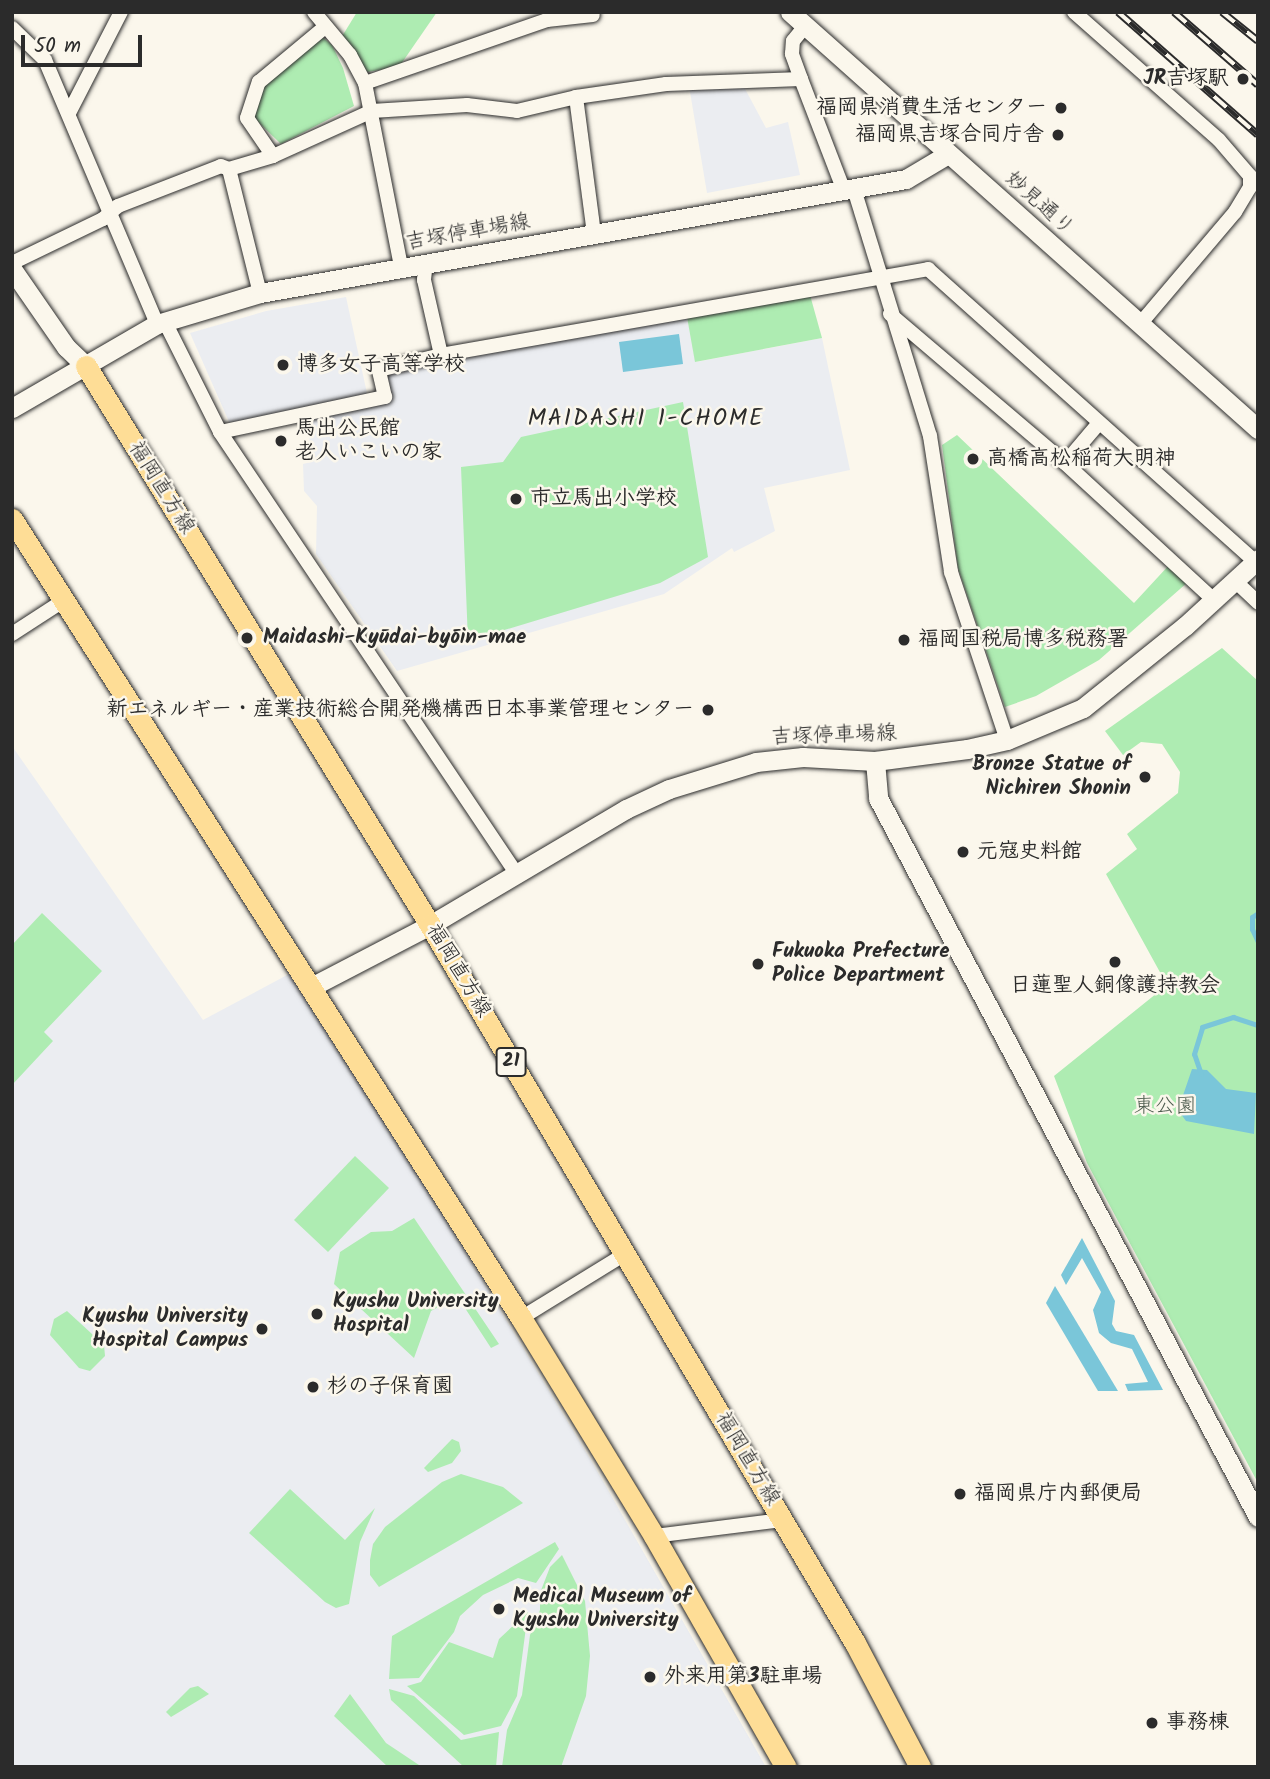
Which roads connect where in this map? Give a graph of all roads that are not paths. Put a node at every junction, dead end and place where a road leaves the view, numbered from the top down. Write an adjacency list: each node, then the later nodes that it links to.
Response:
1 (121, 12): 13 (street)
2 (314, 12): 6 (street)
3 (790, 12): 7 (main road, 妙見通り)
4 (1074, 12): 28 (street)
5 (593, 15): 10 (street)
6 (325, 26): 10 (street); 15 (street)
7 (805, 26): 9 (street); 14 (main road, 妙見通り)
8 (12, 28): 13 (street)
9 (801, 79): 11 (street); 17 (street)
10 (365, 83): 12 (street)
11 (576, 97): 12 (street); 19 (street)
12 (372, 111): 15 (street); 22 (street)
13 (69, 113): 18 (street)
14 (948, 154): 17 (main road, 吉塚停車場線); 28 (main road, 妙見通り)
15 (273, 156): 16 (street)
16 (229, 169): 18 (street); 25 (street)
17 (849, 190): 19 (main road, 吉塚停車場線); 24 (street)
18 (112, 212): 20 (street); 27 (street)
19 (594, 234): 21 (main road, 吉塚停車場線)
20 (12, 263)
21 (426, 263): 22 (main road, 吉塚停車場線); 29 (street)
22 (401, 267): 25 (main road, 吉塚停車場線)
23 (12, 269): 30 (main road)
24 (879, 277): 26 (street); 29 (street); 32 (street)
25 (260, 293): 27 (main road, 吉塚停車場線)
26 (890, 314): 35 (street); 43 (street)
27 (161, 323): 30 (main road, 吉塚停車場線); 34 (street)
28 (1140, 324): 33 (main road, 妙見通り)
29 (441, 355): 34 (street)
30 (86, 366): 31 (main road, 吉塚停車場線); 46 (main road, 福岡直方線 / 21)
31 (12, 408)
32 (1099, 423): 35 (street); 37 (street)
33 (1258, 429)
34 (220, 432): 45 (street)
35 (1065, 463): 40 (street)
36 (12, 519): 39 (main road)
37 (1256, 560): 38 (main road, 吉塚停車場線)
38 (1234, 580): 40 (main road, 吉塚停車場線); 41 (street)
39 (66, 599): 42 (street); 47 (main road)
40 (1213, 599): 43 (main road, 吉塚停車場線)
41 (1258, 603)
42 (12, 634)
43 (1007, 740): 44 (main road, 吉塚停車場線)
44 (875, 761): 45 (main road, 吉塚停車場線); 50 (main road)
45 (516, 873): 46 (main road, 吉塚停車場線)
46 (430, 925): 47 (main road, 吉塚停車場線); 48 (main road, 福岡直方線 / 21)
47 (313, 986): 49 (main road)
48 (625, 1254): 49 (street); 51 (main road, 福岡直方線 / 21)
49 (522, 1318): 52 (main road)
50 (1258, 1517)
51 (783, 1520): 52 (street); 54 (main road, 福岡直方線 / 21)
52 (654, 1536): 53 (main road)
53 (786, 1767)
54 (920, 1767)

